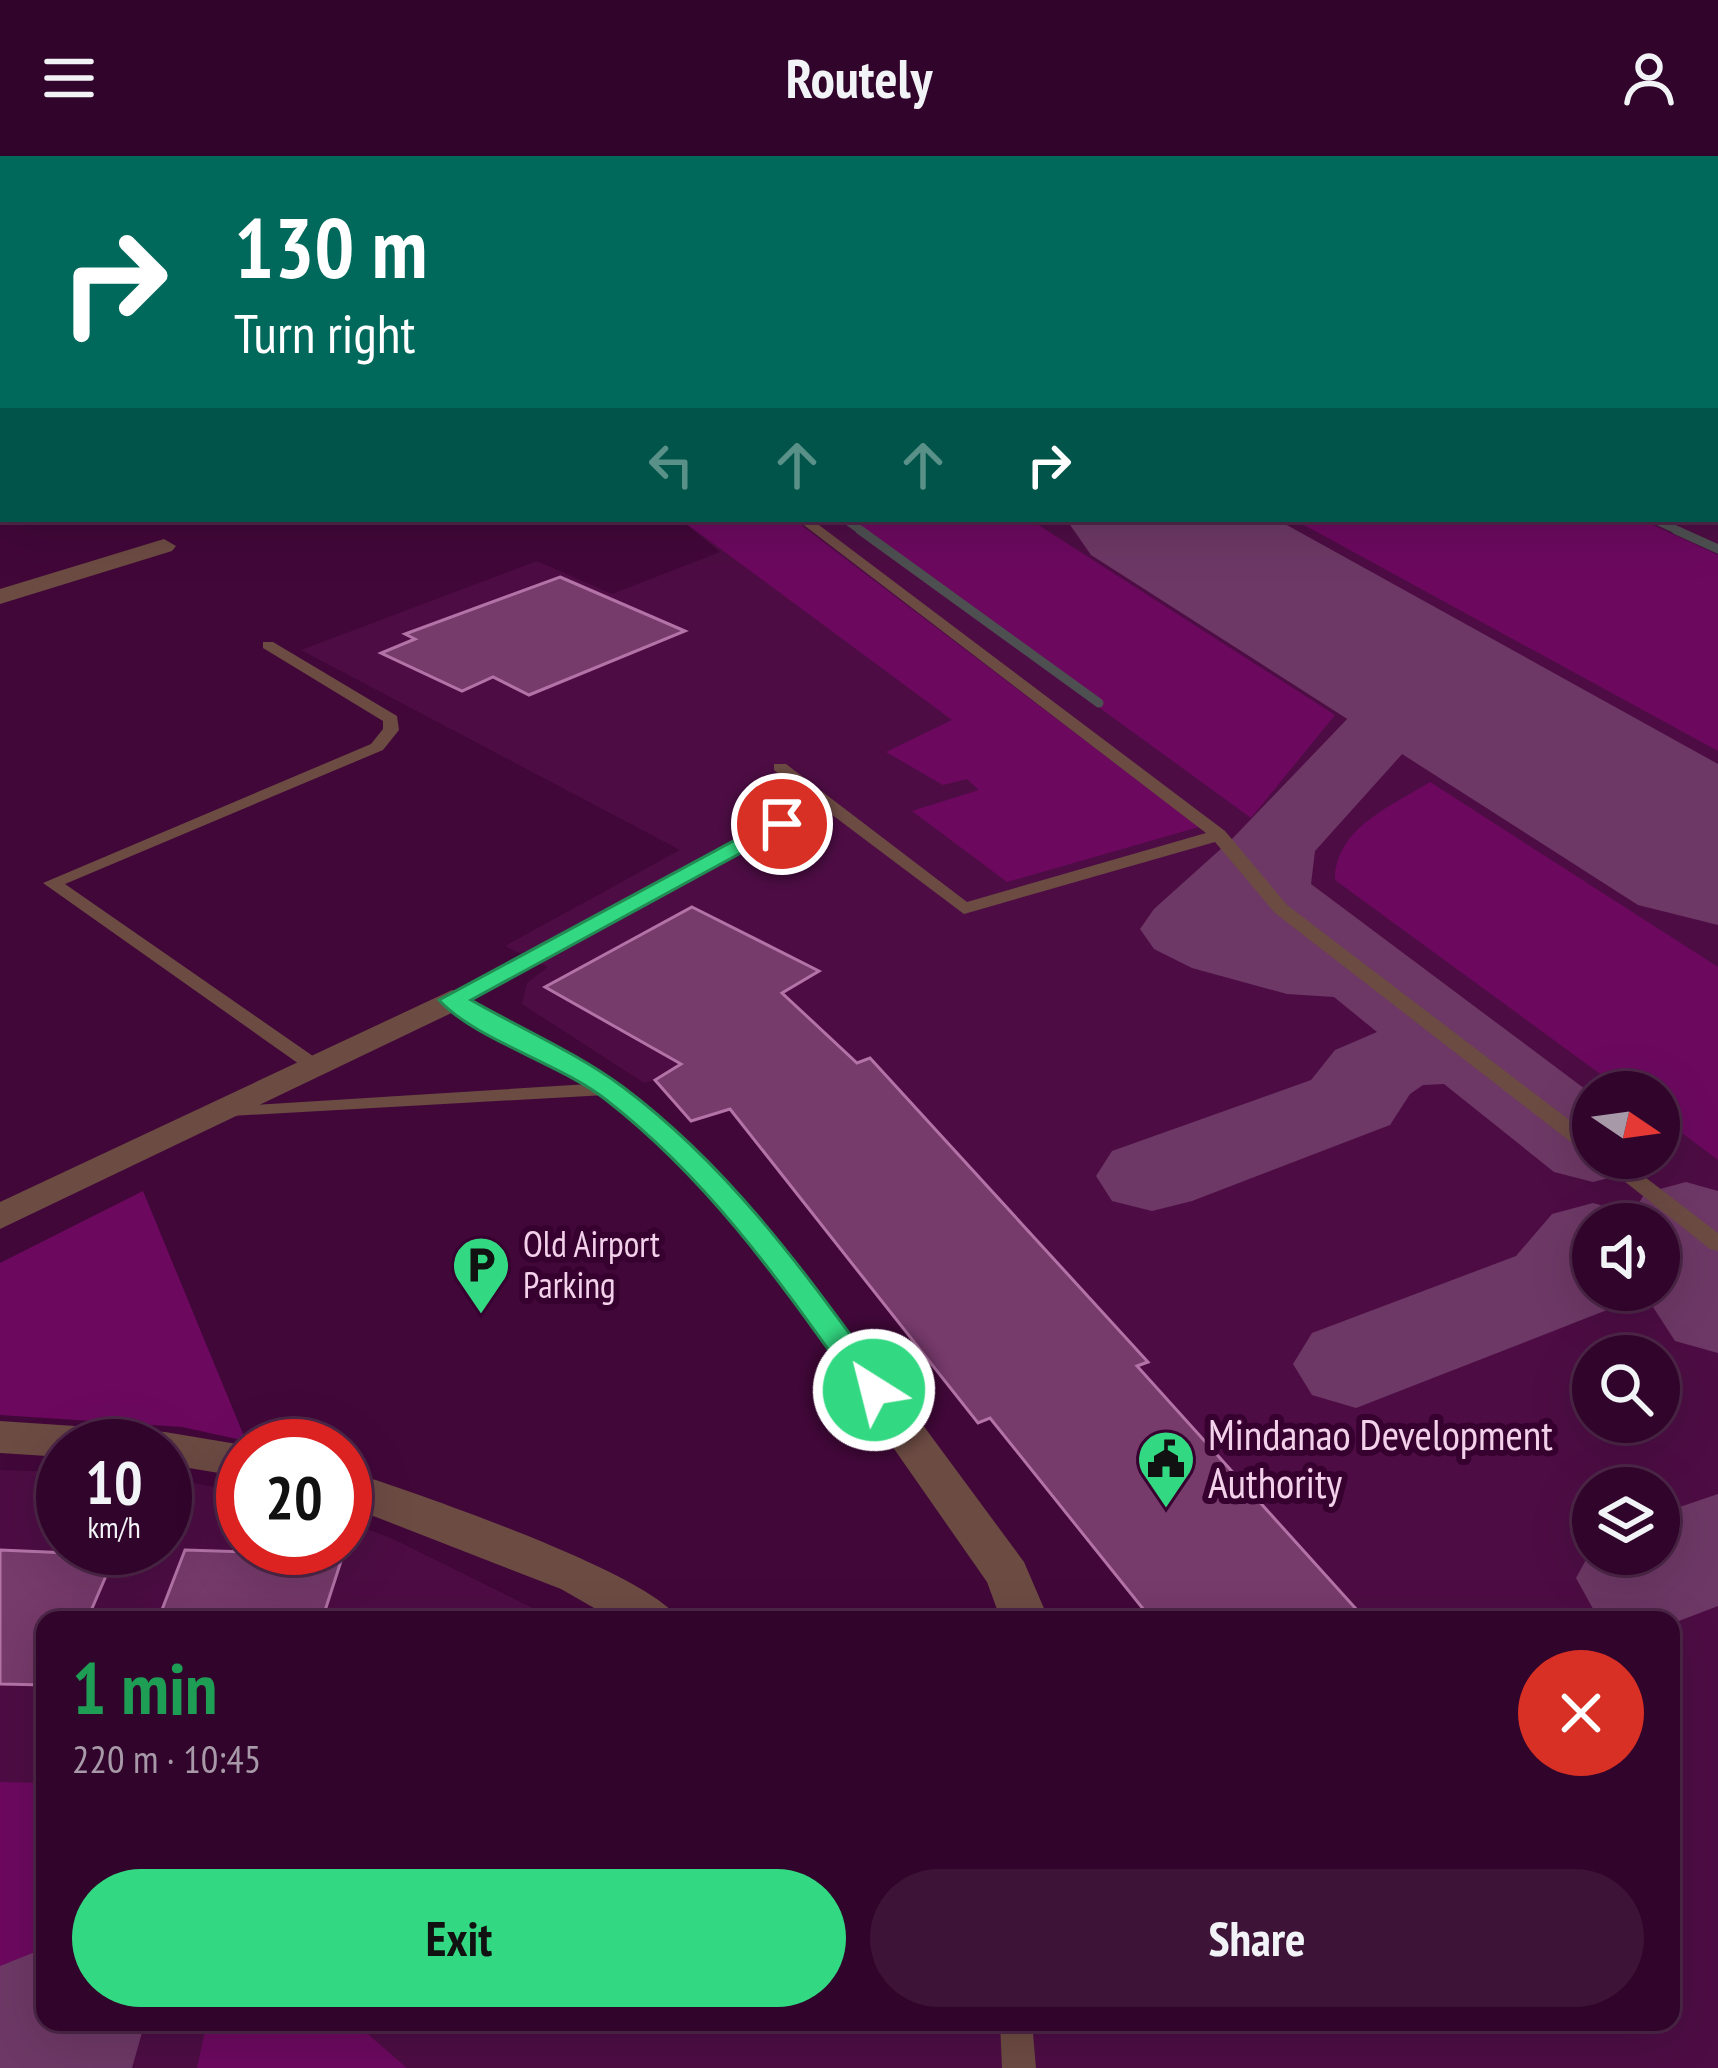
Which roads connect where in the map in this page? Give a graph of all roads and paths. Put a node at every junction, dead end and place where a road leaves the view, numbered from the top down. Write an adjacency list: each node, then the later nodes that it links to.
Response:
1 (807, 522): 7 (lane)
2 (164, 545): 3 (street)
3 (0, 597)
4 (268, 645): 9 (lane)
5 (780, 767): 6 (lane)
6 (824, 801): 7 (lane); 8 (lane)
7 (1219, 835): 12 (lane)
8 (452, 1000): 9 (street); 10 (lane)
9 (316, 1066): 11 (street)
10 (609, 1089): 11 (lane); 16 (lane)
11 (220, 1113): 14 (street)
12 (1572, 1132)
13 (1633, 1179): 15 (lane)
14 (0, 1217)
15 (1718, 1244)
16 (874, 1390): 21 (street)
17 (0, 1437): 18 (street)
18 (36, 1439)
19 (372, 1497): 20 (street)
20 (639, 1611)
21 (1022, 1611)
22 (1017, 2031): 23 (lane)
23 (1019, 2068)

